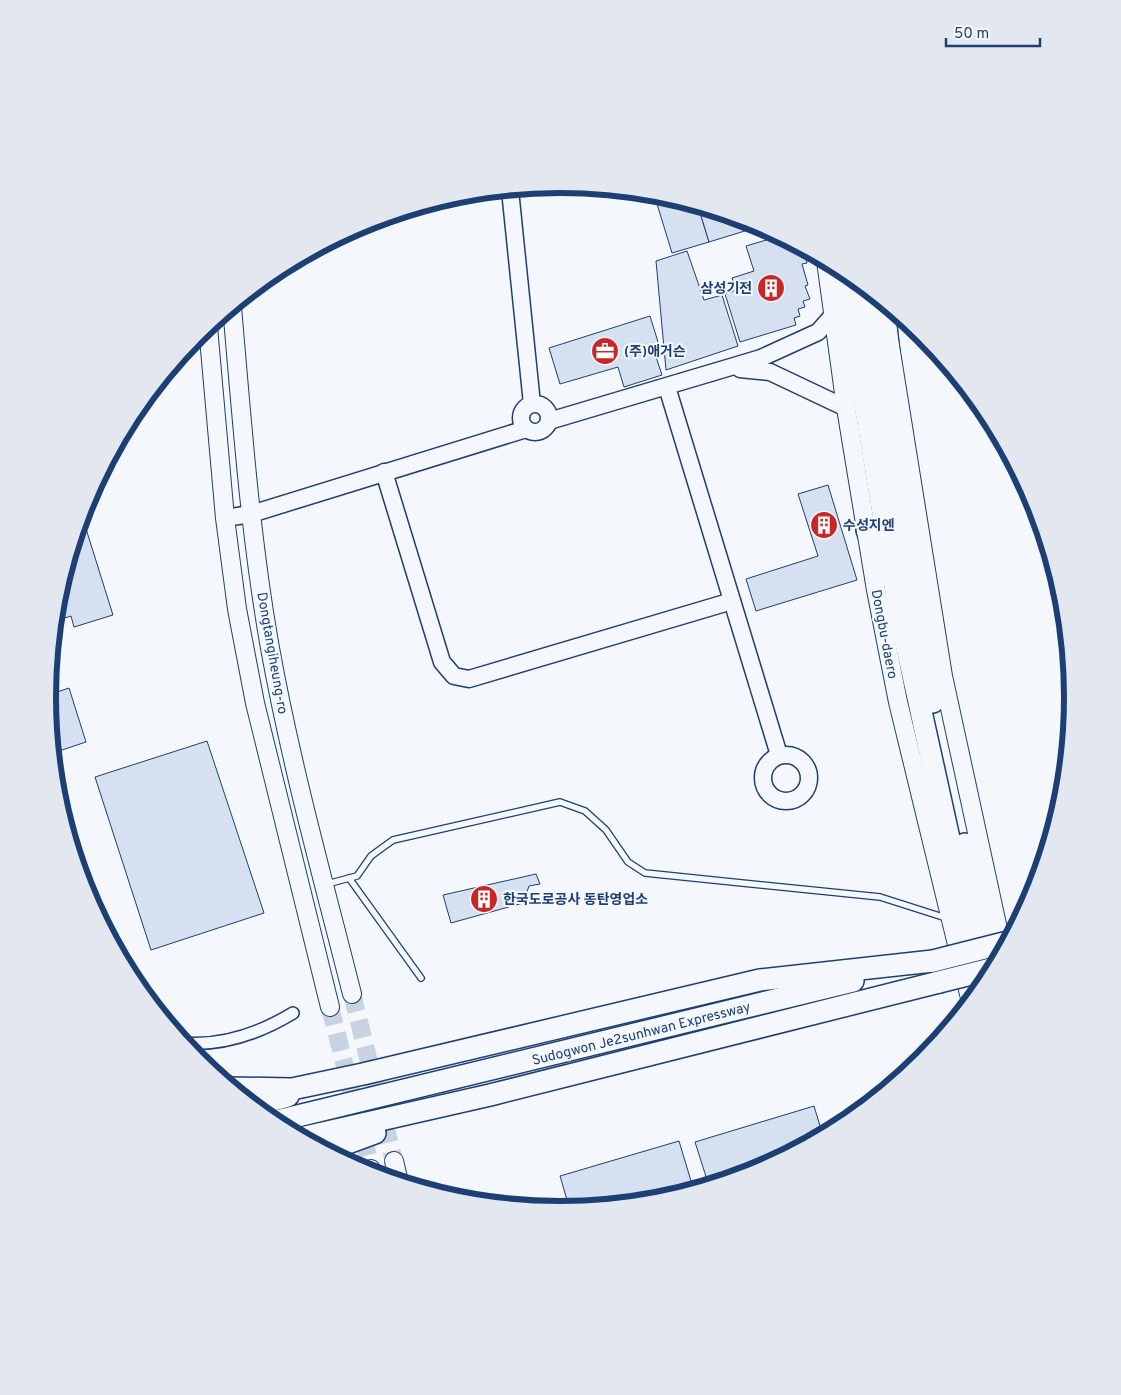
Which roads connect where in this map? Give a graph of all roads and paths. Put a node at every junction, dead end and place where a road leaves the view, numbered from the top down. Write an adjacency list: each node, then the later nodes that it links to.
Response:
1 (511, 196): 12 (street)
2 (827, 270): 8 (main road, Dongbu-daero)
3 (848, 283): 21 (highway, Dongbu-daero)
4 (867, 297): 22 (highway)
5 (884, 311): 22 (highway)
6 (884, 311): 27 (main road)
7 (233, 314): 17 (main road, Dongtangiheung-ro)
8 (833, 315): 10 (street); 13 (main road, Dongbu-daero)
9 (209, 336): 18 (main road, Dongtangiheung-ro)
10 (727, 368): 11 (street); 13 (street)
11 (667, 386): 14 (street); 20 (street)
12 (532, 404): 14 (street); 15 (street)
13 (846, 408): 19 (main road, Dongbu-daero)
14 (550, 421): 15 (street)
15 (526, 429): 16 (street)
16 (384, 472): 17 (street); 20 (street)
17 (251, 514): 18 (street); 25 (main road, Dongtangiheung-ro)
18 (225, 518): 36 (main road, Dongtangiheung-ro)
19 (867, 530): 21 (highway); 26 (main road, Dongbu-daero)
20 (732, 601): 23 (street)
21 (900, 616): 33 (highway, Dongbu-daero)
22 (922, 642): 29 (highway)
23 (779, 756)
24 (349, 878): 25 (lane); 26 (lane); 32 (lane)
25 (325, 885): 35 (main road, Dongtangiheung-ro)
26 (951, 919): 34 (main road, Dongbu-daero)
27 (1002, 942)
28 (1000, 944): 30 (highway, Sudogwon Je2sunhwan Expressway, bridge)
29 (992, 959)
30 (933, 961): 39 (highway); 43 (highway, Sudogwon Je2sunhwan Expressway)
31 (984, 971): 41 (highway, Sudogwon Je2sunhwan Expressway, bridge)
32 (421, 978)
33 (980, 978)
34 (969, 993)
35 (352, 994)
36 (330, 1007)
37 (293, 1013): 38 (street)
38 (193, 1042)
39 (363, 1074): 40 (highway); 42 (highway)
40 (242, 1088)
41 (490, 1095): 44 (highway, Sudogwon Je2sunhwan Expressway); 45 (highway)
42 (262, 1104)
43 (284, 1119)
44 (311, 1136)
45 (334, 1148)
46 (394, 1161): 47 (main road)
47 (397, 1175)

